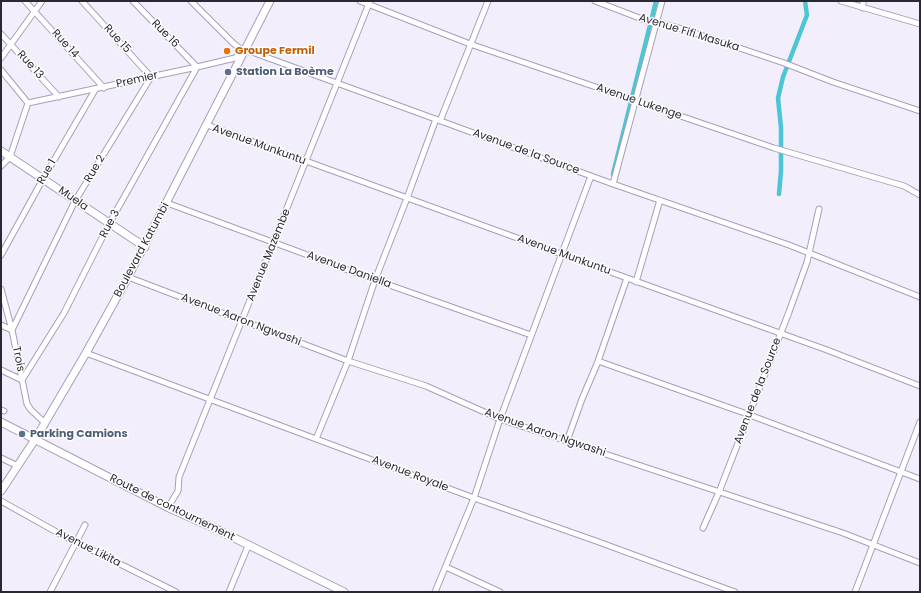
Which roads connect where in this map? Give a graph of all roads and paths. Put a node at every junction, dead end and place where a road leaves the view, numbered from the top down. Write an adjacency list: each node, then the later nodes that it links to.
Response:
1 (24, 1): 15 (street, Rue 14)
2 (42, 1): 15 (street)
3 (82, 1): 25 (street, Rue 15)
4 (133, 1): 23 (street, Rue 16)
5 (191, 1): 21 (street)
6 (270, 1): 21 (street, Boulevard Katumbi)
7 (360, 1): 13 (street, Avenue Lukenge)
8 (488, 1): 20 (street)
9 (595, 1): 16 (street, Avenue Fifi Masuka)
10 (662, 1): 16 (street)
11 (841, 1): 14 (street)
12 (863, 1): 14 (street)
13 (369, 3): 20 (street, Avenue Lukenge); 26 (street, Avenue Mazembe)
14 (863, 8): 17 (street)
15 (34, 11): 19 (street); 27 (street, Rue 14)
16 (655, 24): 30 (street); 32 (street, Avenue Fifi Masuka)
17 (920, 24)
18 (1, 34): 19 (street, Rue 13)
19 (11, 44): 22 (street); 29 (street, Rue 13)
20 (470, 44): 30 (street, Avenue Lukenge); 33 (street)
21 (243, 51): 23 (street, Premier); 26 (street, Avenue de la Source); 34 (street, Boulevard Katumbi)
22 (1, 58)
23 (197, 67): 25 (street, Premier); 48 (street, Rue 3)
24 (1, 70): 31 (street)
25 (151, 77): 27 (street, Premier); 45 (street, Rue 2)
26 (336, 84): 33 (street, Avenue de la Source); 37 (street, Avenue Mazembe)
27 (104, 88): 28 (street, Premier)
28 (95, 90): 29 (street, Premier); 40 (street, Rue 1)
29 (59, 97): 31 (street, Premier)
30 (635, 101): 41 (street); 42 (street, Avenue Lukenge)
31 (28, 103): 36 (street)
32 (920, 111)
33 (438, 120): 39 (street, Avenue de la Source); 43 (street)
34 (207, 126): 37 (street, Avenue Munkuntu); 46 (street, Boulevard Katumbi)
35 (1, 150): 36 (street, Muela)
36 (10, 157): 38 (street); 40 (street, Muela)
37 (305, 162): 43 (street, Avenue Munkuntu); 49 (street, Avenue Mazembe)
38 (1, 166)
39 (591, 176): 41 (street, Avenue de la Source); 52 (street)
40 (43, 178): 45 (street, Muela); 53 (street, Rue 1)
41 (613, 184): 44 (street, Avenue de la Source)
42 (920, 195)
43 (407, 198): 52 (street, Avenue Munkuntu); 56 (street)
44 (660, 200): 51 (street, Avenue de la Source); 57 (street)
45 (75, 201): 48 (street, Muela); 62 (street, Rue 2)
46 (167, 204): 49 (street, Avenue Daniella); 50 (street, Boulevard Katumbi)
47 (819, 209): 51 (street, Avenue de la Source)
48 (109, 224): 50 (street, Muela); 69 (street, Rue 3)
49 (274, 242): 56 (street, Avenue Daniella); 60 (street, Avenue Mazembe)
50 (145, 247): 54 (street, Boulevard Katumbi)
51 (808, 253): 59 (street, Avenue de la Source); 63 (street, Avenue de la Source)
52 (562, 254): 55 (street, Avenue Munkuntu); 64 (street)
53 (1, 255)
54 (128, 277): 60 (street, Avenue Aaron Ngwashi); 65 (street, Boulevard Katumbi)
55 (627, 278): 57 (street, Avenue Munkuntu); 67 (street)
56 (375, 280): 64 (street, Avenue Daniella); 66 (street)
57 (636, 282): 63 (street, Avenue Munkuntu)
58 (1, 289): 62 (street, Trois)
59 (920, 297)
60 (242, 321): 66 (street, Avenue Aaron Ngwashi); 71 (street, Avenue Mazembe)
61 (1, 325): 62 (street)
62 (12, 330): 69 (street, Trois)
63 (781, 333): 70 (street, Avenue Munkuntu); 72 (street, Avenue de la Source)
64 (531, 335): 73 (street)
65 (86, 353): 71 (street, Avenue Royale); 76 (street, Boulevard Katumbi)
66 (348, 361): 73 (street, Avenue Aaron Ngwashi); 78 (street)
67 (598, 361): 72 (street); 79 (street)
68 (1, 370): 69 (street)
69 (22, 380): 76 (street, Trois)
70 (920, 386)
71 (210, 400): 78 (street, Avenue Royale); 88 (street, Avenue Mazembe)
72 (749, 415): 82 (street); 85 (street, Avenue de la Source)
73 (500, 419): 79 (street, Avenue Aaron Ngwashi); 86 (street)
74 (1, 422): 77 (street, Route de contournement)
75 (920, 422): 82 (street)
76 (45, 423): 77 (street, Boulevard Katumbi)
77 (36, 438): 81 (street, Boulevard Katumbi); 88 (street, Route de contournement)
78 (316, 439): 86 (street, Avenue Royale)
79 (567, 441): 85 (street, Avenue Aaron Ngwashi)
80 (1, 458): 81 (street)
81 (18, 466): 84 (street, Boulevard Katumbi)
82 (902, 472): 83 (street); 92 (street)
83 (920, 479)
84 (1, 491)
85 (719, 492): 90 (street, Avenue de la Source); 92 (street, Avenue Aaron Ngwashi)
86 (474, 498): 95 (street); 102 (street, Avenue Royale)
87 (1, 501): 91 (street, Avenue Likita)
88 (170, 508): 93 (street, Route de contournement)
89 (85, 525): 91 (street)
90 (704, 528)
91 (76, 543): 96 (street); 97 (street, Avenue Likita)
92 (874, 544): 94 (street, Avenue Aaron Ngwashi); 103 (street)
93 (248, 546): 98 (street); 99 (street, Route de contournement)
94 (920, 563)
95 (446, 567): 100 (street); 101 (street)
96 (50, 592)
97 (176, 592)
98 (229, 592)
99 (344, 592)
100 (435, 592)
101 (500, 592)
102 (735, 592)
103 (855, 592)

